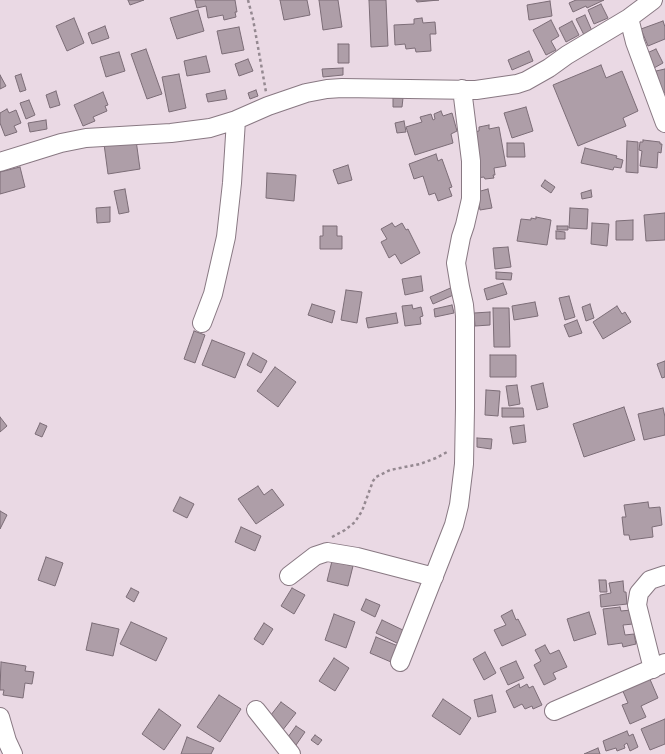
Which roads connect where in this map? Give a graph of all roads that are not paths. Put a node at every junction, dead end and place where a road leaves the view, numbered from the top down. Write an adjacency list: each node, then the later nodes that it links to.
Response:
1 (654, 0): 2 (street)
2 (629, 18): 3 (street); 5 (street)
3 (462, 89): 4 (street); 10 (street)
4 (236, 120): 6 (street); 7 (street)
5 (665, 123)
6 (0, 162)
7 (202, 323)
8 (665, 575): 12 (street)
9 (289, 576): 10 (street)
10 (434, 577): 11 (street)
11 (400, 662)
12 (659, 666): 14 (street)
13 (256, 710): 17 (street)
14 (554, 711)
15 (0, 717): 16 (street)
16 (12, 754)
17 (290, 754)

